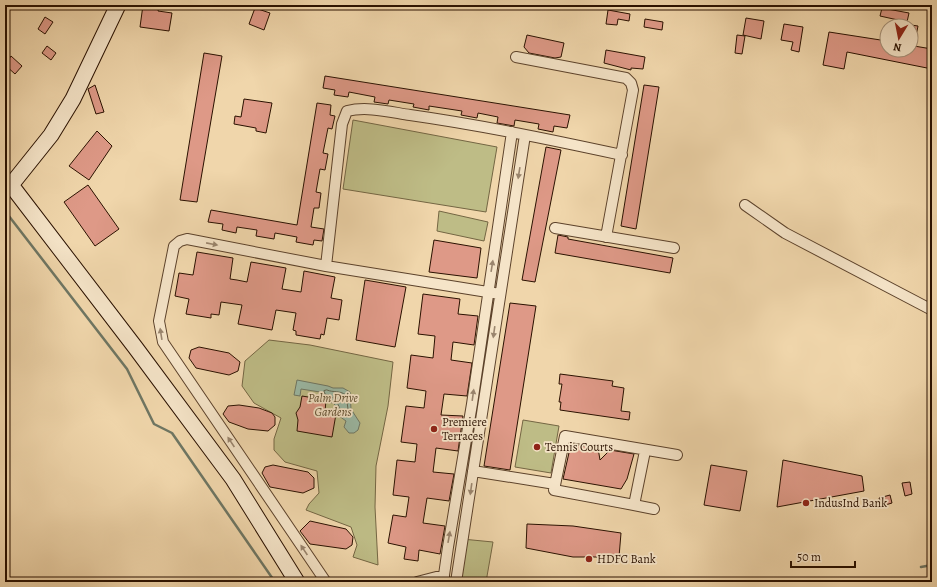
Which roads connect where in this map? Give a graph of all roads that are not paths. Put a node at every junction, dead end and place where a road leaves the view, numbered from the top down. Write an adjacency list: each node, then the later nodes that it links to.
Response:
1 (118, 5): 6 (street)
2 (516, 57): 5 (street)
3 (512, 132): 4 (street); 11 (street); 12 (street, one-way to 3)
4 (525, 135): 5 (street); 13 (street, one-way to 13)
5 (622, 155): 9 (street)
6 (8, 187): 22 (street)
7 (745, 205): 14 (street)
8 (555, 228): 9 (street)
9 (606, 237): 10 (street)
10 (674, 248)
11 (326, 266): 12 (street); 23 (street, one-way to 11)
12 (488, 292): 13 (street); 21 (street, one-way to 12)
13 (500, 294): 17 (street, one-way to 17)
14 (932, 310)
15 (645, 451): 16 (street); 18 (street); 19 (street)
16 (676, 455)
17 (473, 471): 18 (street); 25 (street, one-way to 25)
18 (555, 484): 19 (street)
19 (634, 505): 20 (street)
20 (654, 509)
21 (444, 579): 24 (street)
22 (297, 582)
23 (326, 582)
24 (417, 582)
25 (456, 582)

